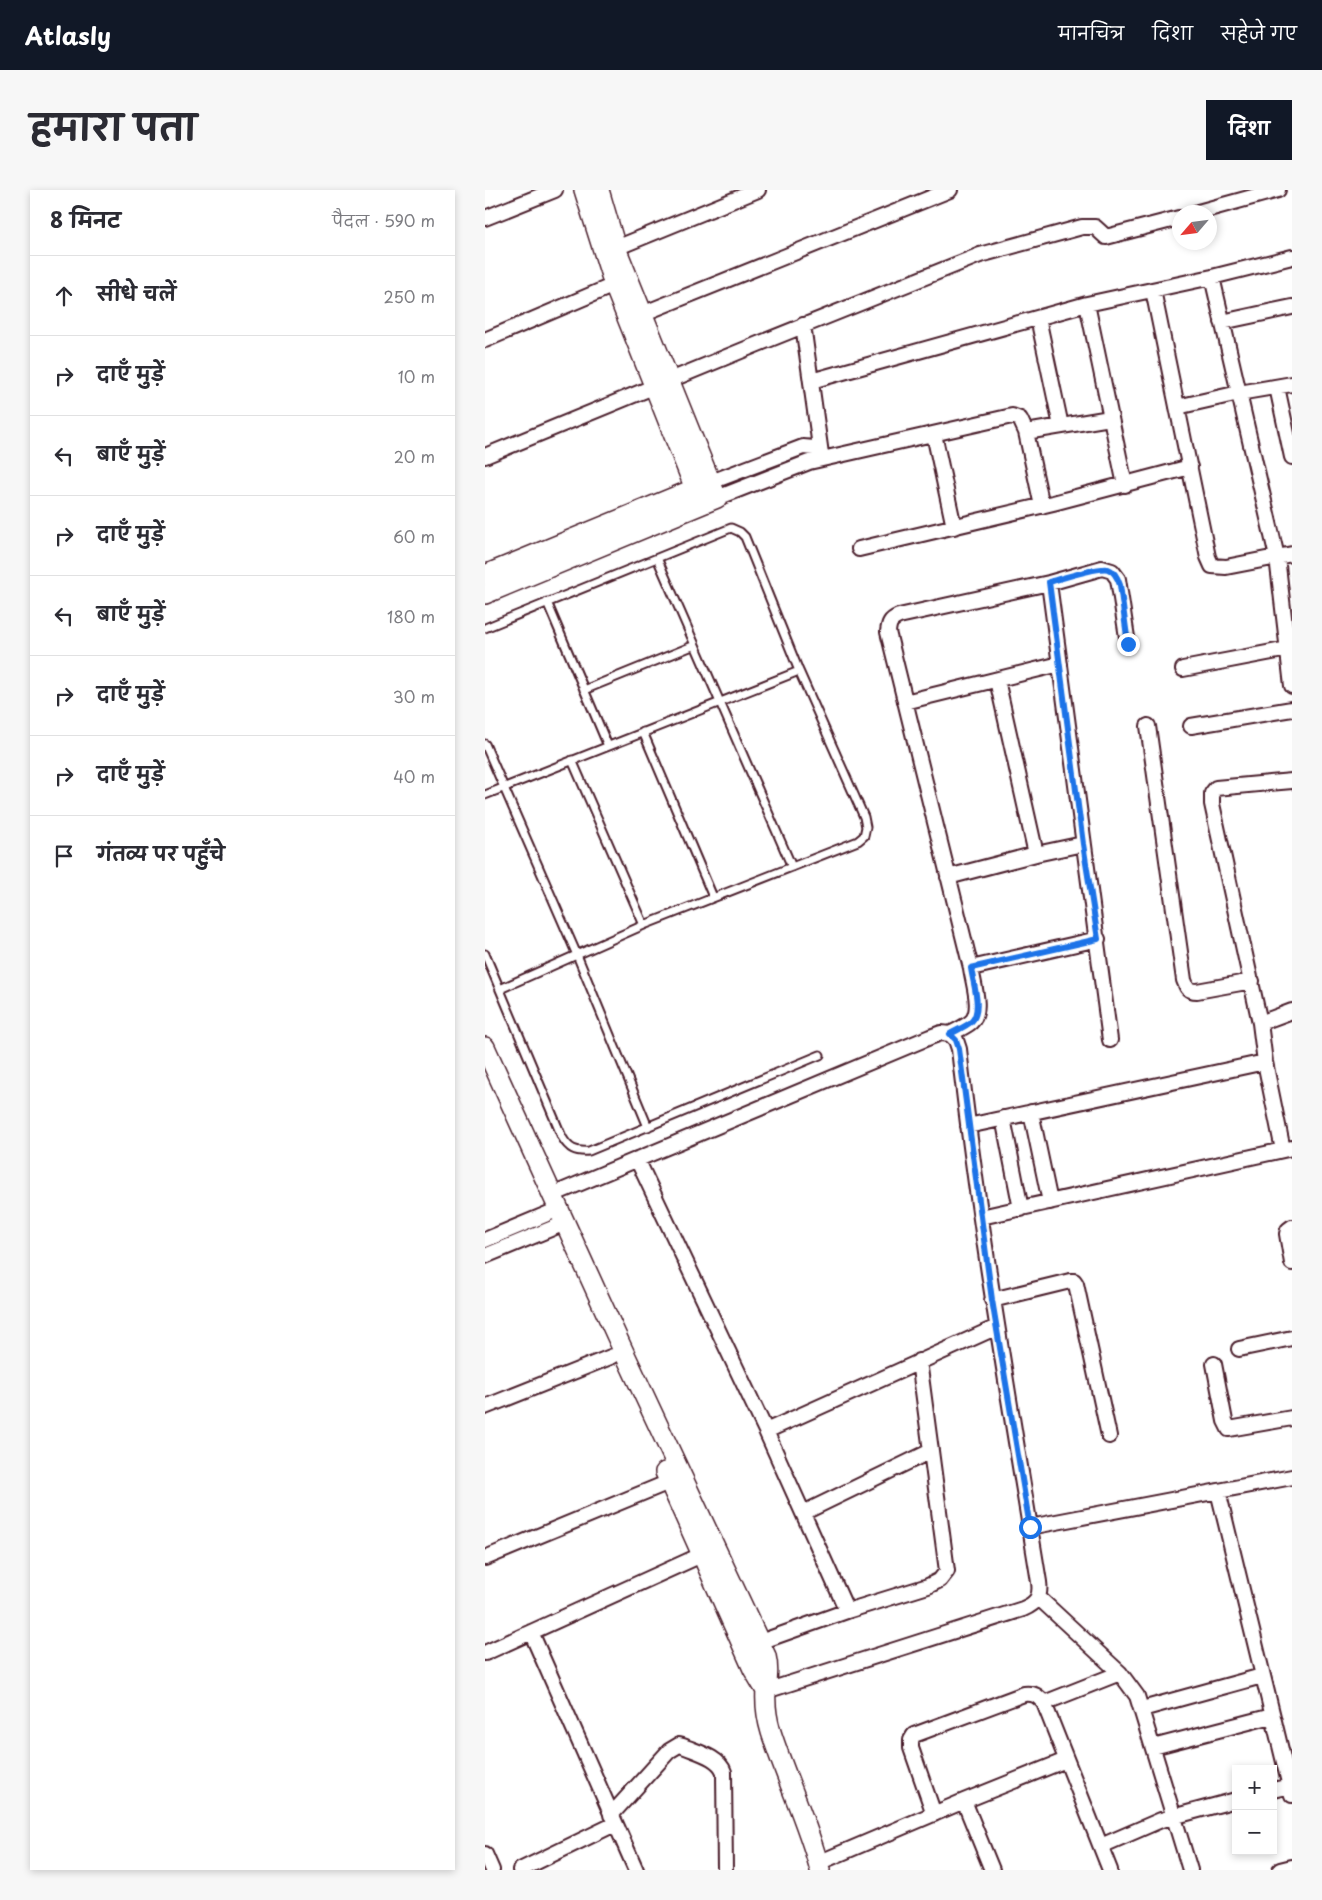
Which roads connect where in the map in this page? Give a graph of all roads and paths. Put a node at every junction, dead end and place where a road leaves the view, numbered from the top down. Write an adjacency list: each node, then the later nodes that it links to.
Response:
1 (555, 190): 8 (street)
2 (584, 190): 13 (street)
3 (599, 190): 10 (street)
4 (758, 190): 10 (street)
5 (950, 190): 17 (street)
6 (1278, 190): 7 (street)
7 (1217, 207)
8 (485, 218)
9 (1172, 220): 20 (street)
10 (616, 248): 17 (street)
11 (1292, 257): 12 (street)
12 (1212, 277): 14 (street); 19 (street)
13 (614, 285): 21 (street); 23 (street)
14 (1153, 290): 15 (street); 27 (street)
15 (1087, 304): 18 (street); 28 (street)
16 (1292, 307): 19 (street)
17 (642, 314): 23 (street)
18 (1037, 318): 22 (street); 29 (street)
19 (1222, 322): 26 (street)
20 (803, 326): 22 (street); 23 (street)
21 (485, 340)
22 (811, 381): 33 (street)
23 (662, 383): 32 (street); 37 (street)
24 (1292, 384): 25 (street)
25 (1277, 387): 26 (street); 34 (street)
26 (1239, 393): 27 (street); 42 (street)
27 (1177, 407): 35 (street)
28 (1110, 418): 29 (street); 36 (street)
29 (1061, 426): 30 (street)
30 (1025, 432): 31 (street); 38 (street)
31 (934, 434): 33 (street); 39 (street)
32 (485, 456)
33 (824, 456): 37 (street)
34 (1292, 457)
35 (1190, 467): 36 (street); 42 (street)
36 (1125, 485): 38 (street)
37 (706, 493): 44 (street); 46 (street)
38 (1042, 506): 39 (street)
39 (954, 527): 40 (street)
40 (859, 549)
41 (1292, 554): 42 (street)
42 (1277, 557): 51 (street)
43 (657, 558): 47 (lane); 50 (lane); 54 (lane)
44 (485, 575)
45 (1049, 582): 49 (street); 52 (street); 59 (street)
46 (485, 594)
47 (547, 602): 48 (lane); 57 (lane)
48 (485, 628)
49 (1128, 644)
50 (695, 645): 57 (lane); 58 (lane)
51 (1288, 649): 53 (street); 56 (street)
52 (1060, 664): 55 (street); 70 (street)
53 (1183, 669)
54 (799, 671): 58 (lane); 72 (lane)
55 (997, 680): 59 (street); 71 (street)
56 (1292, 686)
57 (584, 690): 65 (lane)
58 (720, 701): 63 (lane); 72 (lane)
59 (905, 702): 73 (street)
60 (1292, 709): 62 (street)
61 (1148, 726): 80 (street)
62 (1191, 726)
63 (643, 732): 65 (lane); 74 (lane)
64 (485, 744): 68 (lane)
65 (608, 746): 66 (lane)
66 (572, 760): 68 (lane); 75 (lane)
67 (1292, 781): 80 (street)
68 (503, 787): 69 (lane); 78 (lane)
69 (485, 794)
70 (1083, 844): 71 (street); 76 (street)
71 (1036, 854): 73 (street)
72 (792, 866): 74 (lane)
73 (948, 878): 79 (street)
74 (713, 897): 75 (lane)
75 (644, 924): 78 (lane)
76 (1098, 939): 79 (street); 85 (street)
77 (485, 954): 81 (lane)
78 (577, 955): 81 (lane); 93 (lane)
79 (971, 968): 84 (street)
80 (1252, 981): 83 (street)
81 (500, 989): 93 (lane)
82 (1292, 1012): 83 (street)
83 (1260, 1023): 88 (street)
84 (950, 1034): 92 (street); 95 (street)
85 (1111, 1040)
86 (485, 1047): 98 (street)
87 (820, 1055): 93 (lane)
88 (1265, 1062): 90 (street); 94 (street)
89 (485, 1076): 98 (street)
90 (1031, 1112): 91 (street); 96 (street)
91 (1003, 1118): 92 (street); 97 (street)
92 (968, 1126): 99 (street)
93 (648, 1127)
94 (1287, 1149): 96 (street)
95 (637, 1159): 98 (street); 113 (street)
96 (1050, 1202): 97 (street)
97 (1021, 1208): 99 (street)
98 (555, 1213): 101 (street); 102 (street); 108 (street); 121 (street)
99 (981, 1217): 104 (street)
100 (1292, 1228): 103 (street)
101 (485, 1240)
102 (485, 1256)
103 (1292, 1263)
104 (992, 1300): 105 (street); 114 (street)
105 (997, 1327): 109 (street); 120 (street)
106 (1292, 1338): 107 (street)
107 (1239, 1348)
108 (613, 1356): 111 (street); 117 (street)
109 (919, 1361): 113 (street); 115 (street)
110 (1215, 1364): 112 (street)
111 (485, 1407)
112 (1292, 1418)
113 (766, 1431): 119 (street)
114 (1109, 1436)
115 (931, 1451): 119 (street); 124 (street)
116 (1292, 1477): 118 (street)
117 (669, 1482): 121 (street); 122 (street)
118 (1218, 1491): 120 (street); 129 (street)
119 (803, 1513): 124 (street)
120 (1030, 1527): 123 (street)
121 (708, 1552): 125 (street); 126 (street); 130 (street)
122 (485, 1558)
123 (1039, 1598): 128 (street); 130 (street)
124 (847, 1611): 126 (street)
125 (531, 1632): 127 (street); 142 (street)
126 (759, 1642): 130 (street)
127 (485, 1653)
128 (1120, 1673): 131 (street); 132 (street)
129 (1262, 1676): 132 (street); 133 (street)
130 (766, 1691): 145 (street)
131 (1044, 1703): 135 (street); 140 (street)
132 (1142, 1709): 134 (street)
133 (1272, 1716): 134 (street); 137 (street)
134 (1153, 1747): 141 (street)
135 (1066, 1760): 138 (street); 143 (street)
136 (1277, 1790): 137 (street)
137 (1291, 1791)
138 (964, 1800): 140 (street); 151 (street)
139 (1232, 1801): 141 (street)
140 (934, 1814): 145 (street)
141 (1174, 1816): 143 (street); 153 (street)
142 (613, 1820): 148 (street); 149 (street); 150 (street)
143 (1101, 1846): 152 (street)
144 (485, 1854): 147 (street)
145 (819, 1866)
146 (1292, 1867): 154 (street)
147 (492, 1870)
148 (521, 1870)
149 (636, 1870)
150 (725, 1870)
151 (992, 1870)
152 (1110, 1870)
153 (1190, 1870)
154 (1280, 1870)

